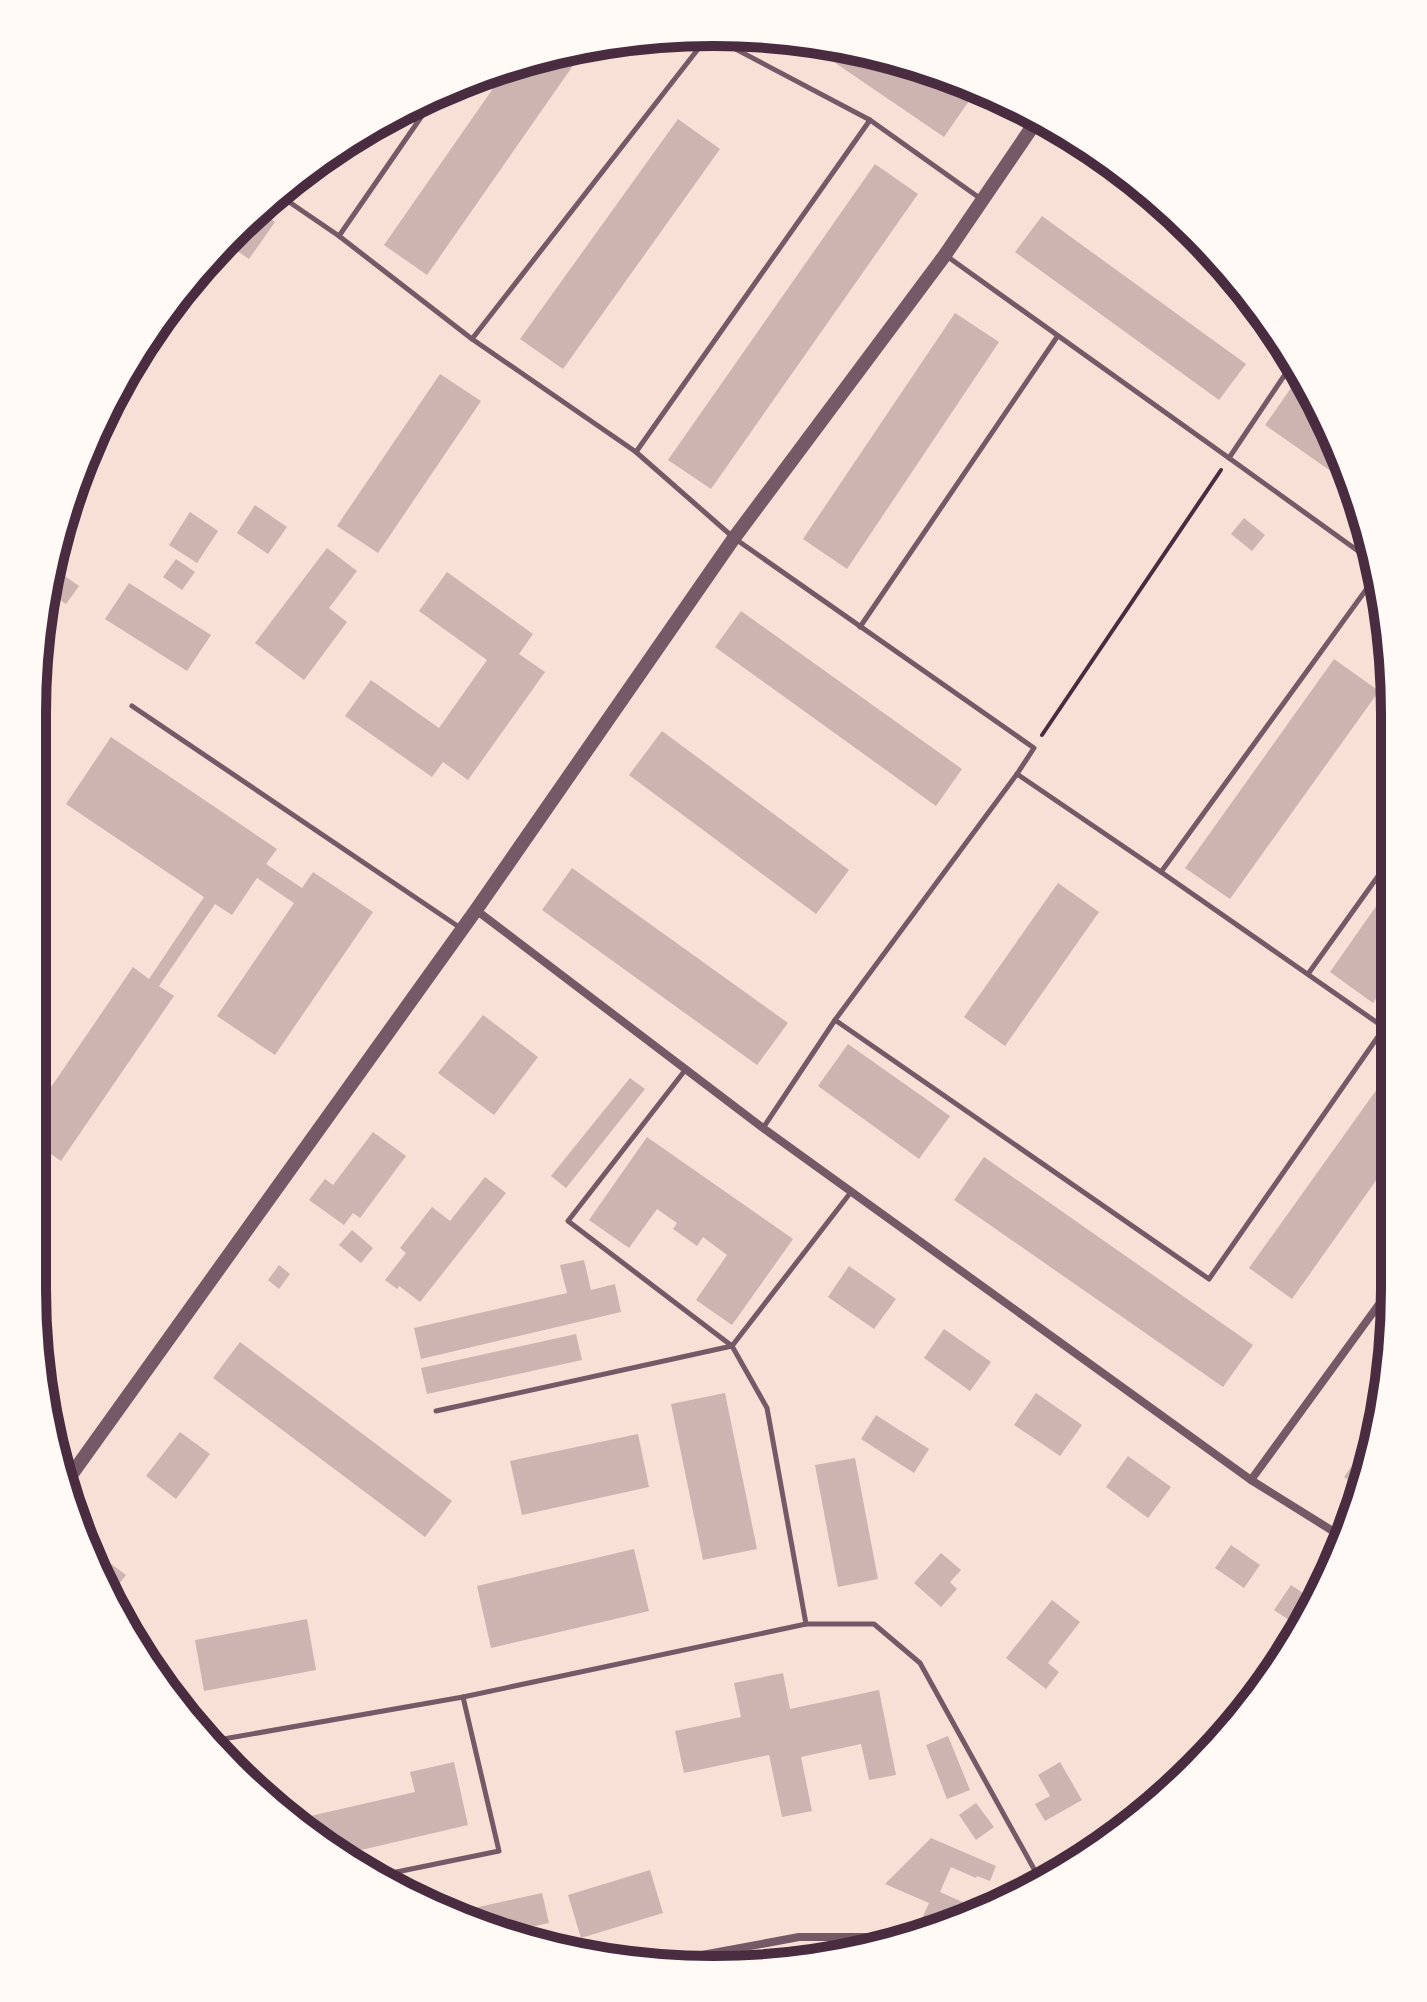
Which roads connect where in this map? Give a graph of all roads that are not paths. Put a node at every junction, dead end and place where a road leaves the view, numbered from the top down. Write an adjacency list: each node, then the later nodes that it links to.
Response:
1 (700, 46): 11 (lane)
2 (731, 46): 4 (lane)
3 (425, 112): 8 (lane)
4 (870, 120): 6 (lane); 13 (lane)
5 (1032, 127): 6 (street)
6 (982, 199): 9 (street)
7 (287, 200): 8 (lane)
8 (339, 236): 11 (lane)
9 (945, 255): 10 (lane); 15 (street)
10 (1057, 337): 14 (lane); 18 (lane)
11 (472, 339): 13 (lane)
12 (1287, 372): 14 (lane)
13 (636, 452): 15 (lane)
14 (1229, 458): 16 (lane)
15 (734, 538): 18 (lane); 23 (street)
16 (1361, 553)
17 (1369, 586): 21 (lane)
18 (860, 627): 20 (lane)
19 (132, 706): 24 (lane)
20 (1017, 774): 21 (lane); 26 (lane)
21 (1161, 872): 25 (lane)
22 (1381, 872): 25 (lane)
23 (476, 910): 24 (street); 29 (street)
24 (463, 929): 35 (street)
25 (1308, 974): 27 (lane)
26 (835, 1020): 28 (lane); 30 (lane)
27 (1381, 1026)
28 (1381, 1032)
29 (686, 1069): 30 (street); 33 (lane)
30 (763, 1128): 31 (street)
31 (852, 1191): 33 (lane); 36 (street)
32 (1381, 1302): 36 (street)
33 (732, 1346): 34 (lane); 38 (lane)
34 (436, 1411)
35 (72, 1473)
36 (1251, 1480): 37 (street)
37 (1335, 1532)
38 (806, 1624): 39 (lane); 42 (lane)
39 (463, 1697): 40 (lane); 41 (lane)
40 (222, 1739)
41 (391, 1873)
42 (1036, 1873)
43 (869, 1937): 44 (street)
44 (698, 1956)

